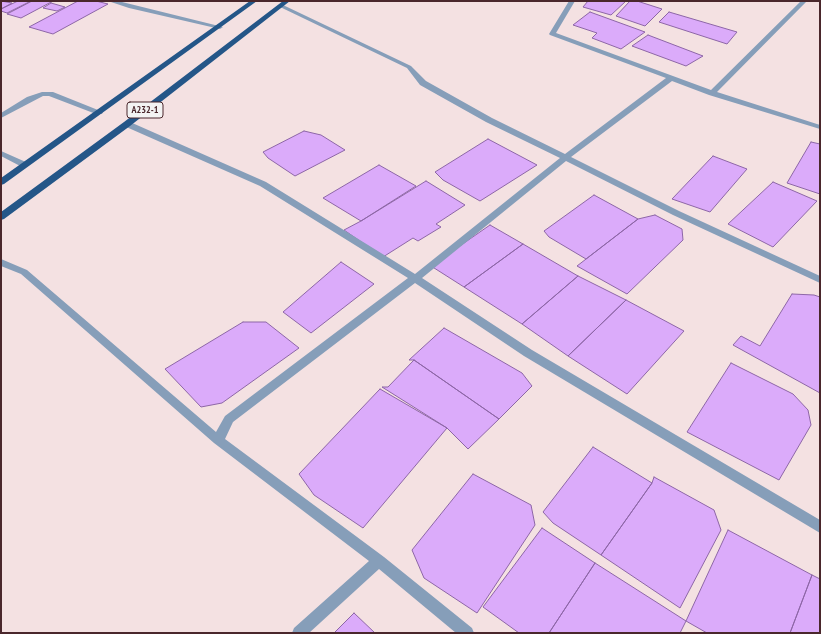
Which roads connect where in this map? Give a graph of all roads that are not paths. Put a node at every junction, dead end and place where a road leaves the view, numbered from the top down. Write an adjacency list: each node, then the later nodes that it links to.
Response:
1 (111, 1): 6 (street)
2 (254, 1): 6 (highway, A232-1)
3 (572, 1): 7 (street)
4 (804, 1): 8 (street)
5 (284, 3): 11 (highway, A232-1); 14 (street)
6 (220, 27): 9 (highway, A232-1)
7 (671, 78): 8 (street); 14 (street)
8 (712, 92): 12 (street)
9 (99, 112): 10 (street); 15 (highway, A232-1)
10 (1, 116)
11 (127, 124): 17 (highway, A232-1); 19 (street)
12 (820, 127)
13 (1, 153): 15 (street)
14 (565, 158): 19 (street); 20 (street)
15 (25, 165): 16 (highway, A232-1)
16 (2, 180)
17 (1, 217)
18 (1, 262): 21 (street)
19 (415, 278): 21 (street); 22 (street)
20 (820, 280)
21 (218, 440): 23 (street)
22 (820, 527)
23 (379, 561): 24 (street); 25 (street)
24 (299, 633)
25 (467, 633)

